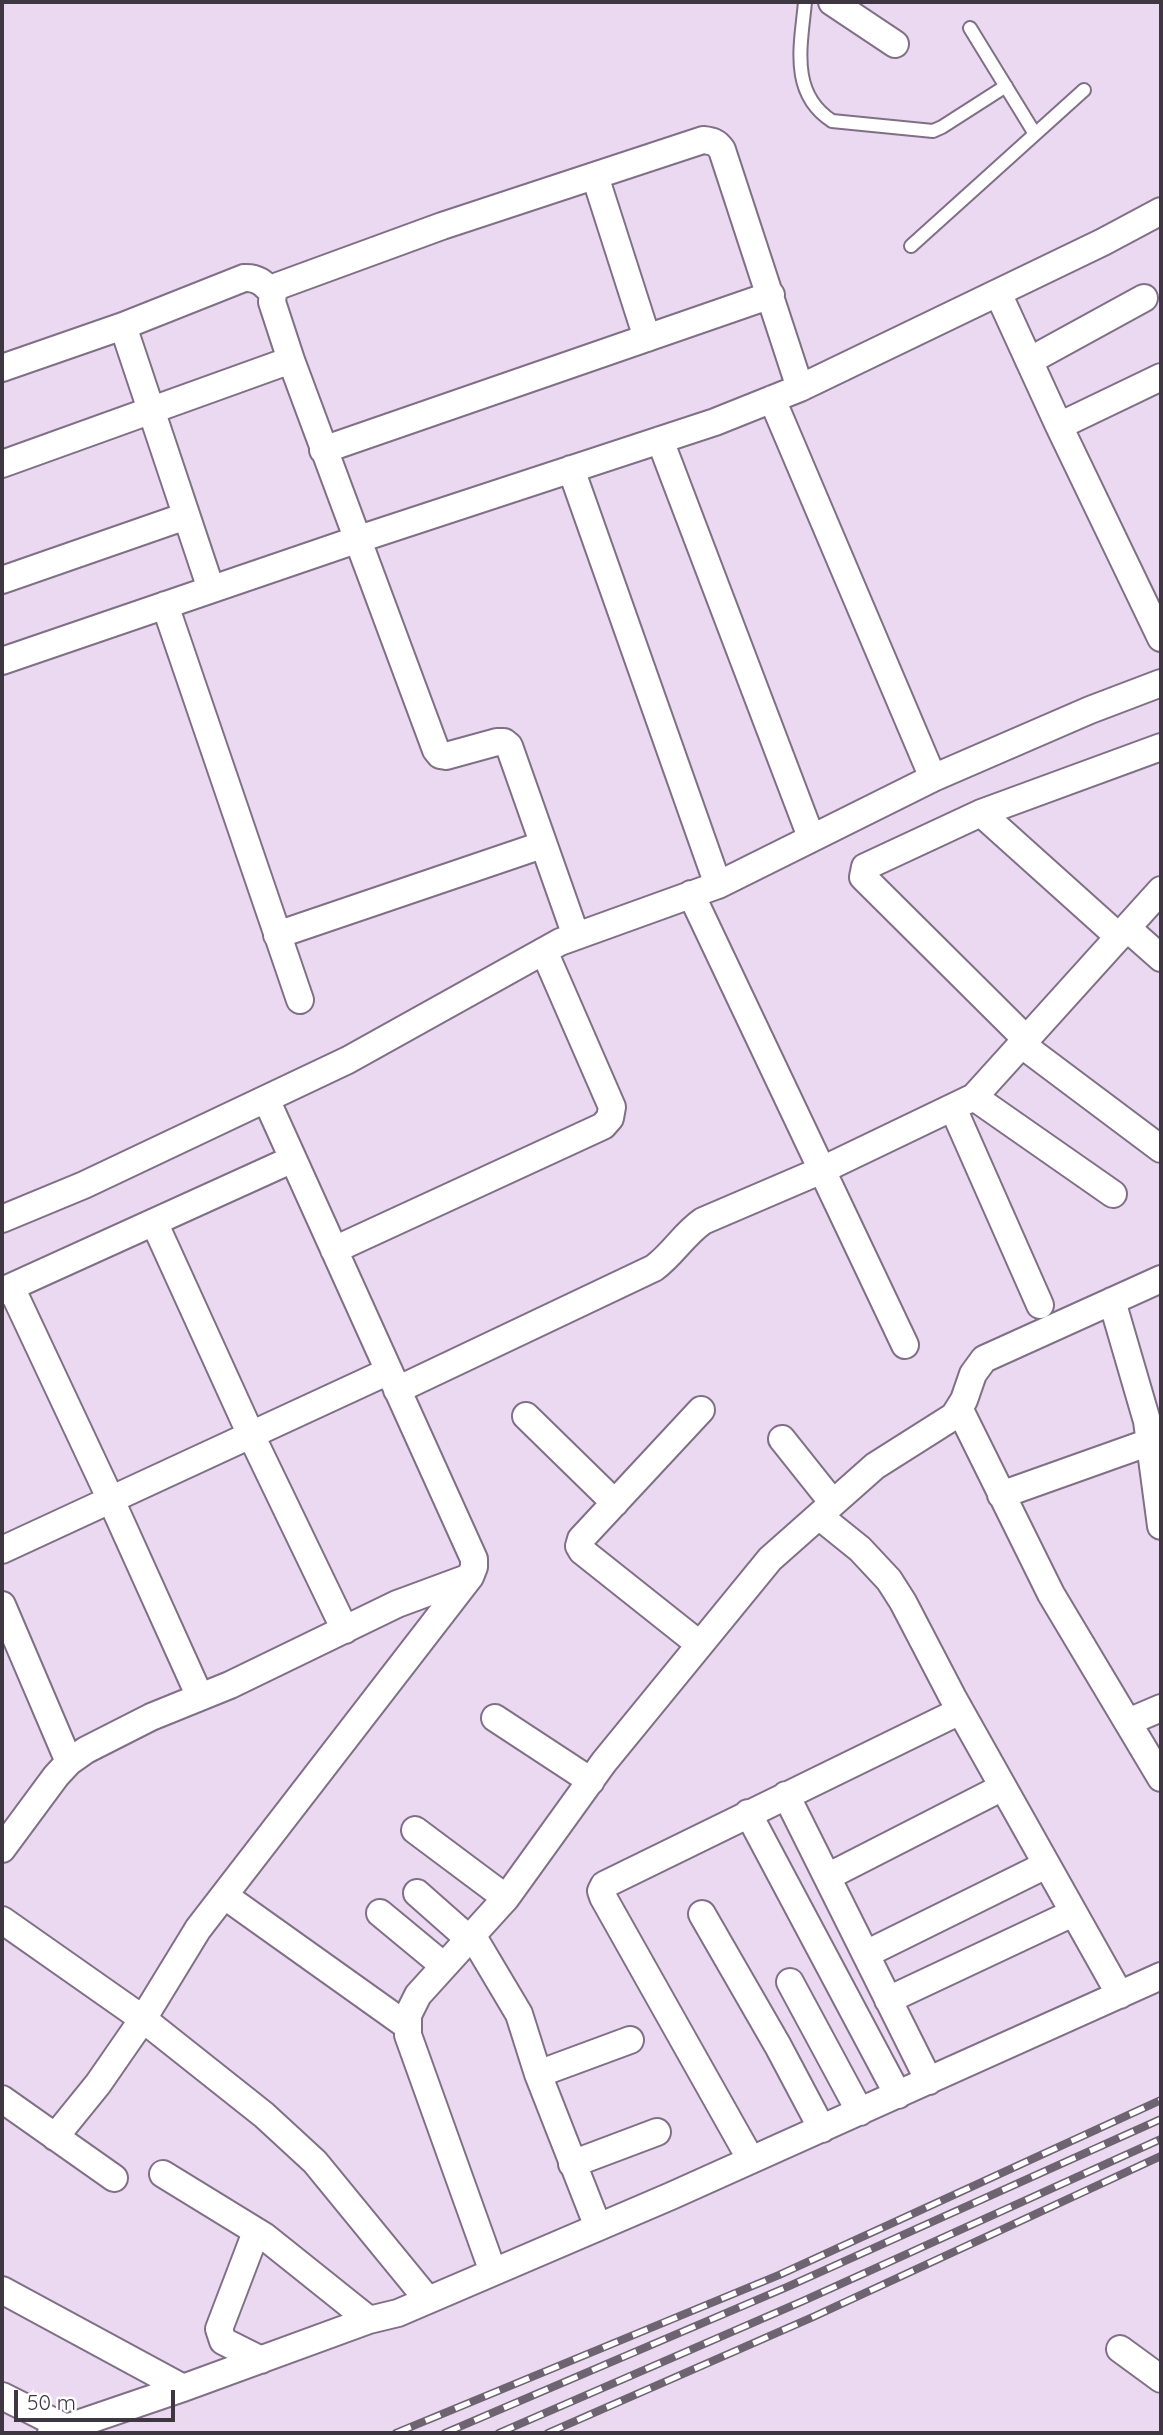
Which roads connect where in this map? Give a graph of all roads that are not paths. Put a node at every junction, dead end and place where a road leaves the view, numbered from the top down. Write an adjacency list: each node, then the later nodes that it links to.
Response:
1 (805, 2): 5 (lane)
2 (832, 2): 4 (street)
3 (970, 28): 5 (lane)
4 (895, 44)
5 (1006, 86): 7 (lane)
6 (1084, 90): 7 (lane)
7 (1035, 134): 10 (lane)
8 (595, 176): 11 (street); 13 (street); 16 (street)
9 (1161, 211): 12 (street)
10 (911, 246)
11 (273, 293): 15 (street); 17 (street)
12 (998, 293): 18 (street); 21 (street)
13 (771, 295): 16 (street); 21 (street)
14 (1144, 298): 18 (street)
15 (123, 326): 19 (street); 23 (street)
16 (647, 338): 26 (street)
17 (291, 360): 23 (street); 26 (street)
18 (1029, 361): 24 (street)
19 (2, 368)
20 (1161, 377): 24 (street)
21 (800, 388): 22 (street)
22 (772, 399): 25 (street); 38 (street)
23 (152, 410): 27 (street); 29 (street)
24 (1059, 426): 34 (street)
25 (660, 440): 28 (street); 40 (street)
26 (323, 450): 30 (street)
27 (2, 464)
28 (571, 469): 30 (street); 42 (street)
29 (186, 516): 31 (street); 32 (street)
30 (356, 540): 32 (street); 41 (street)
31 (2, 580)
32 (212, 589): 33 (street)
33 (164, 606): 35 (street); 46 (street)
34 (1161, 638)
35 (2, 661)
36 (1161, 683): 38 (street)
37 (1161, 747): 39 (street)
38 (933, 779): 40 (street)
39 (981, 813): 45 (street); 51 (street)
40 (811, 837): 42 (street)
41 (542, 845): 46 (street); 47 (street)
42 (718, 885): 44 (street)
43 (1161, 890): 45 (street)
44 (691, 894): 47 (street); 56 (street)
45 (1123, 932): 49 (street); 51 (street)
46 (277, 935): 50 (street)
47 (576, 936): 48 (street)
48 (544, 951): 52 (street); 60 (street)
49 (1161, 958)
50 (300, 1000)
51 (1024, 1042): 53 (street); 54 (street)
52 (266, 1099): 55 (street); 58 (street)
53 (964, 1103): 56 (street); 57 (street); 64 (street)
54 (1161, 1149)
55 (293, 1159): 59 (street); 60 (street)
56 (821, 1170): 65 (street); 66 (street)
57 (1113, 1194)
58 (2, 1219)
59 (154, 1222): 62 (street); 70 (street)
60 (334, 1250): 66 (street)
61 (1161, 1279): 63 (street)
62 (6, 1289): 74 (street)
63 (1112, 1301): 68 (street); 72 (street)
64 (1040, 1305)
65 (905, 1345)
66 (393, 1381): 70 (street); 79 (street)
67 (701, 1410): 75 (street)
68 (960, 1410): 73 (street); 76 (street)
69 (526, 1416): 75 (street)
70 (251, 1435): 74 (street); 81 (street)
71 (782, 1439): 76 (street)
72 (1150, 1442): 73 (street); 77 (street)
73 (1001, 1495): 87 (street)
74 (111, 1500): 78 (street); 83 (street)
75 (615, 1503): 82 (street)
76 (826, 1510): 82 (street); 85 (street)
77 (1161, 1526)
78 (2, 1550)
79 (470, 1577): 81 (street); 100 (street)
80 (2, 1605): 89 (street)
81 (345, 1630): 83 (street)
82 (699, 1644): 91 (street)
83 (200, 1697): 89 (street)
84 (1161, 1708): 87 (street)
85 (960, 1711): 92 (street); 93 (street)
86 (495, 1718): 91 (street)
87 (1128, 1722): 88 (street)
88 (1153, 1748): 90 (street)
89 (69, 1762): 96 (street)
90 (1161, 1778)
91 (591, 1781): 101 (street)
92 (1003, 1787): 97 (street); 98 (street)
93 (786, 1795): 94 (street); 98 (street)
94 (748, 1814): 118 (street); 124 (street)
95 (415, 1830): 101 (street)
96 (2, 1849)
97 (1046, 1865): 103 (street); 107 (street)
98 (827, 1877): 107 (street)
99 (417, 1892): 106 (street)
100 (225, 1896): 113 (street); 114 (street)
101 (506, 1898): 106 (street)
102 (380, 1913): 108 (street)
103 (1073, 1913): 111 (street); 112 (street)
104 (702, 1914): 121 (street)
105 (3, 1924): 113 (street)
106 (470, 1937): 108 (street); 116 (street)
107 (866, 1954): 112 (street)
108 (444, 1966): 114 (street)
109 (1161, 1976): 111 (street)
110 (790, 1982): 120 (street)
111 (1120, 1995): 117 (street)
112 (888, 2000): 117 (street)
113 (143, 2019): 123 (street); 132 (street)
114 (406, 2025): 130 (street)
115 (630, 2040): 116 (street)
116 (538, 2074): 125 (street)
117 (929, 2081): 118 (street)
118 (898, 2095): 120 (street)
119 (2, 2099): 123 (street)
120 (860, 2112): 121 (street)
121 (822, 2129): 124 (street)
122 (657, 2133): 125 (street)
123 (55, 2137): 127 (street)
124 (751, 2160): 128 (street)
125 (572, 2164): 128 (street)
126 (163, 2174): 129 (street)
127 (114, 2178)
128 (598, 2227): 130 (street)
129 (256, 2232): 133 (street); 135 (street)
130 (493, 2272): 132 (street)
131 (2, 2290): 137 (street)
132 (428, 2300): 133 (street)
133 (369, 2320): 135 (street)
134 (1120, 2348): 136 (street)
135 (261, 2360): 137 (street)
136 (1161, 2379)
137 (183, 2388): 139 (street)
138 (2, 2396): 139 (street)
139 (59, 2431)

